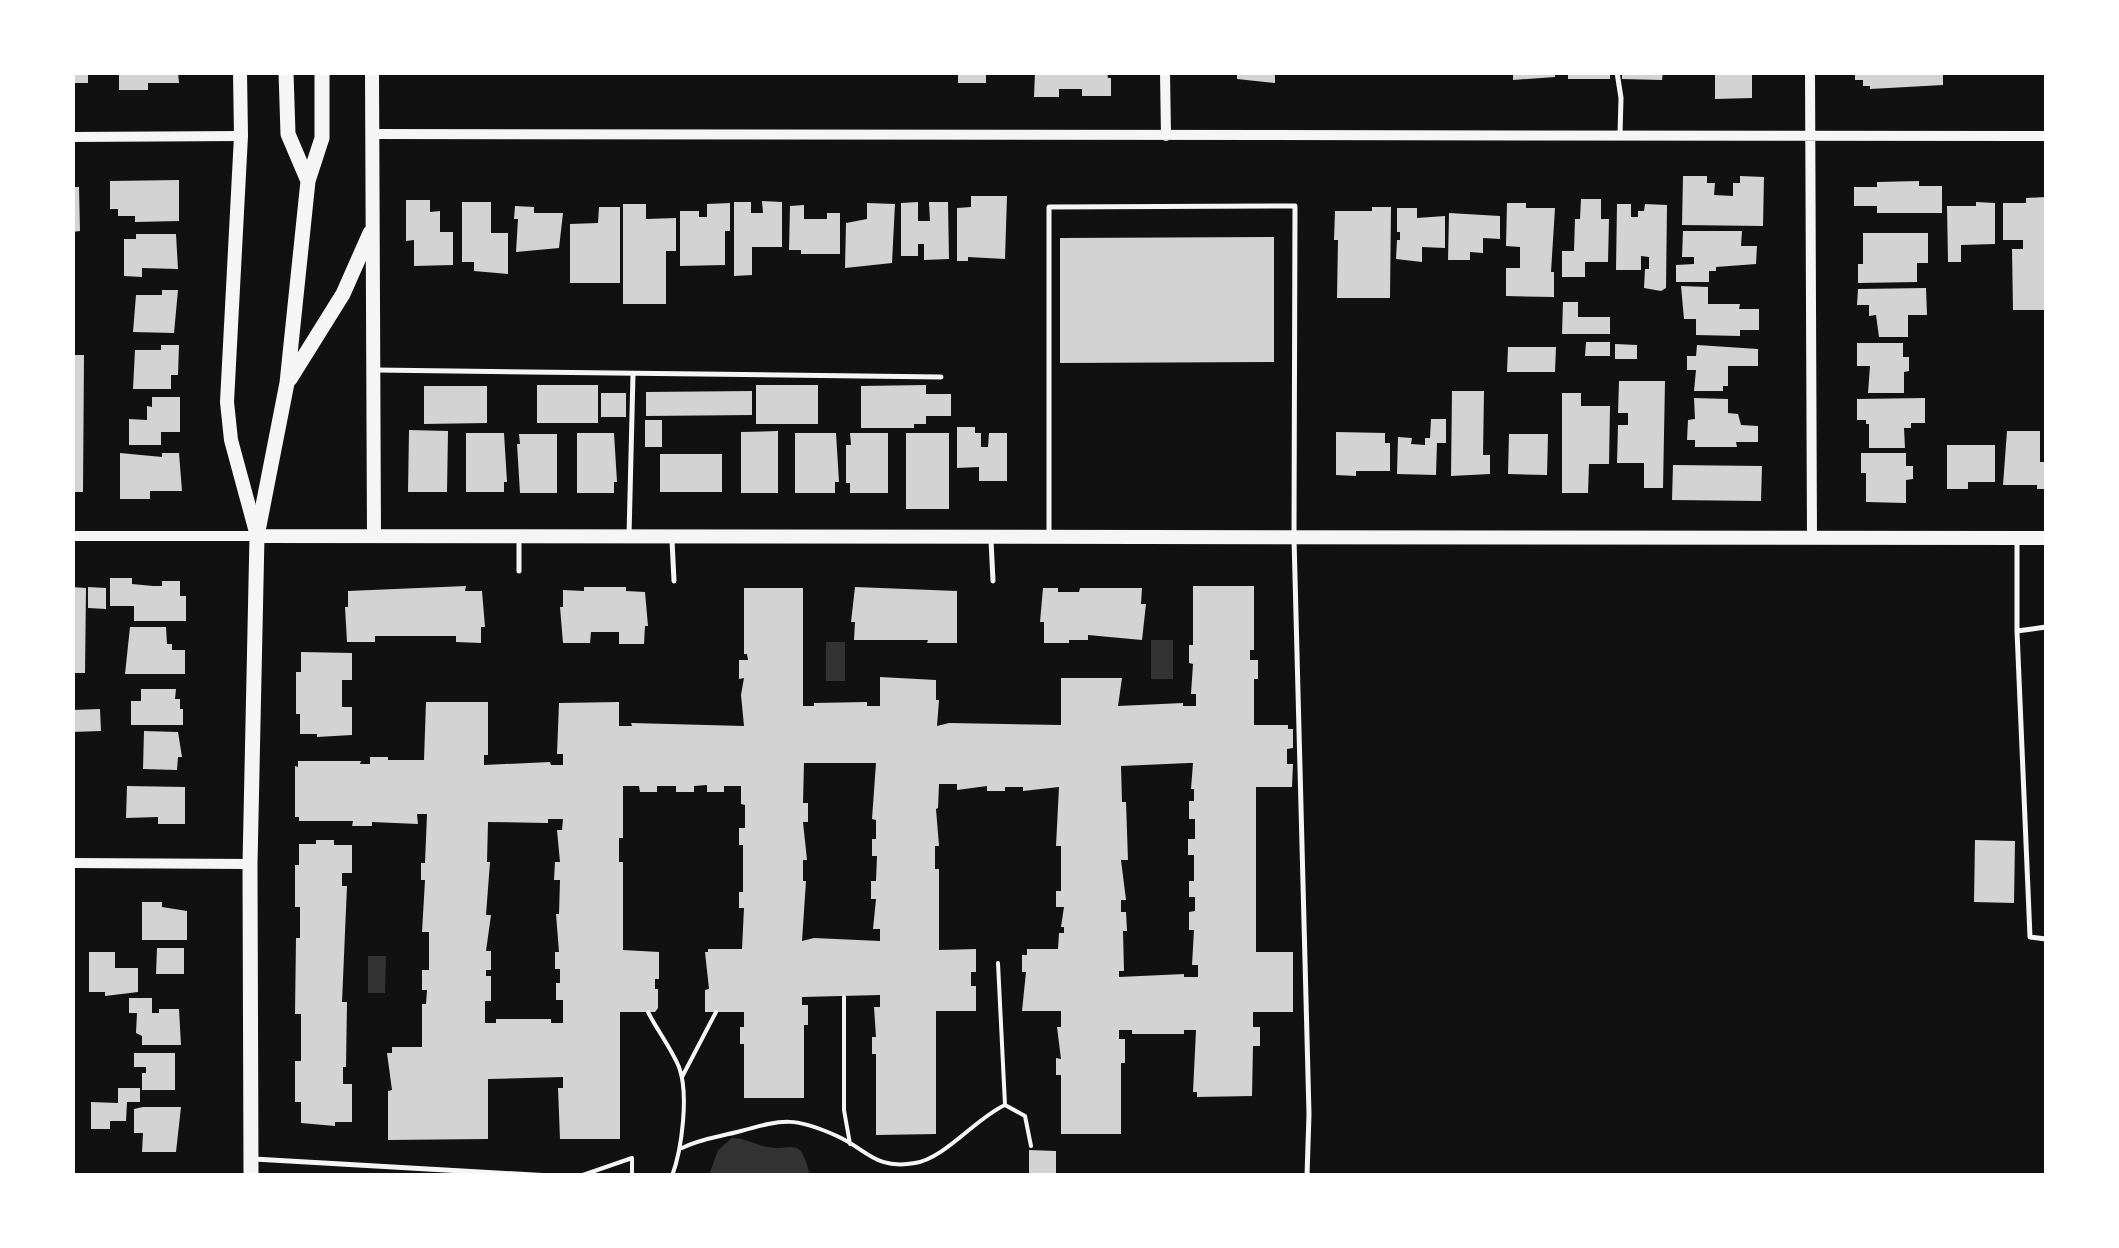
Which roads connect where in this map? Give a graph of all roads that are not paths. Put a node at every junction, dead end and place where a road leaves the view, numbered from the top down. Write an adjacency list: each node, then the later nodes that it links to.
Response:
1 (240, 72): 9 (street)
2 (286, 72): 15 (main road)
3 (322, 72): 15 (main road)
4 (372, 72): 8 (street)
5 (1166, 72): 10 (street)
6 (1617, 72): 13 (lane)
7 (1810, 72): 14 (street)
8 (372, 134): 10 (street); 16 (street)
9 (242, 136): 12 (street); 22 (street)
10 (1166, 136): 13 (street)
11 (2046, 136): 14 (street)
12 (72, 137)
13 (1620, 137): 14 (street)
14 (1810, 137): 30 (street)
15 (308, 181): 20 (main road)
16 (370, 233): 17 (street); 20 (main road)
17 (374, 370): 18 (lane); 23 (street)
18 (633, 374): 19 (lane); 24 (lane)
19 (940, 377)
20 (287, 383): 22 (main road)
21 (72, 536): 22 (street)
22 (257, 536): 23 (street); 39 (main road)
23 (374, 536): 26 (street)
24 (630, 536): 25 (street); 26 (street)
25 (672, 536): 27 (street); 34 (lane)
26 (520, 537): 33 (lane)
27 (991, 537): 28 (street); 35 (lane)
28 (1050, 538): 29 (street); 29 (lane)
29 (1294, 538): 30 (street); 43 (lane)
30 (1812, 538): 31 (street)
31 (2017, 538): 32 (street); 37 (lane)
32 (2046, 538)
33 (520, 571)
34 (674, 581)
35 (992, 581)
36 (2046, 627): 37 (lane)
37 (2017, 630): 40 (lane)
38 (72, 863): 39 (street)
39 (250, 864): 41 (main road)
40 (2046, 939)
41 (251, 1167): 42 (lane)
42 (551, 1176)
43 (1307, 1176)

